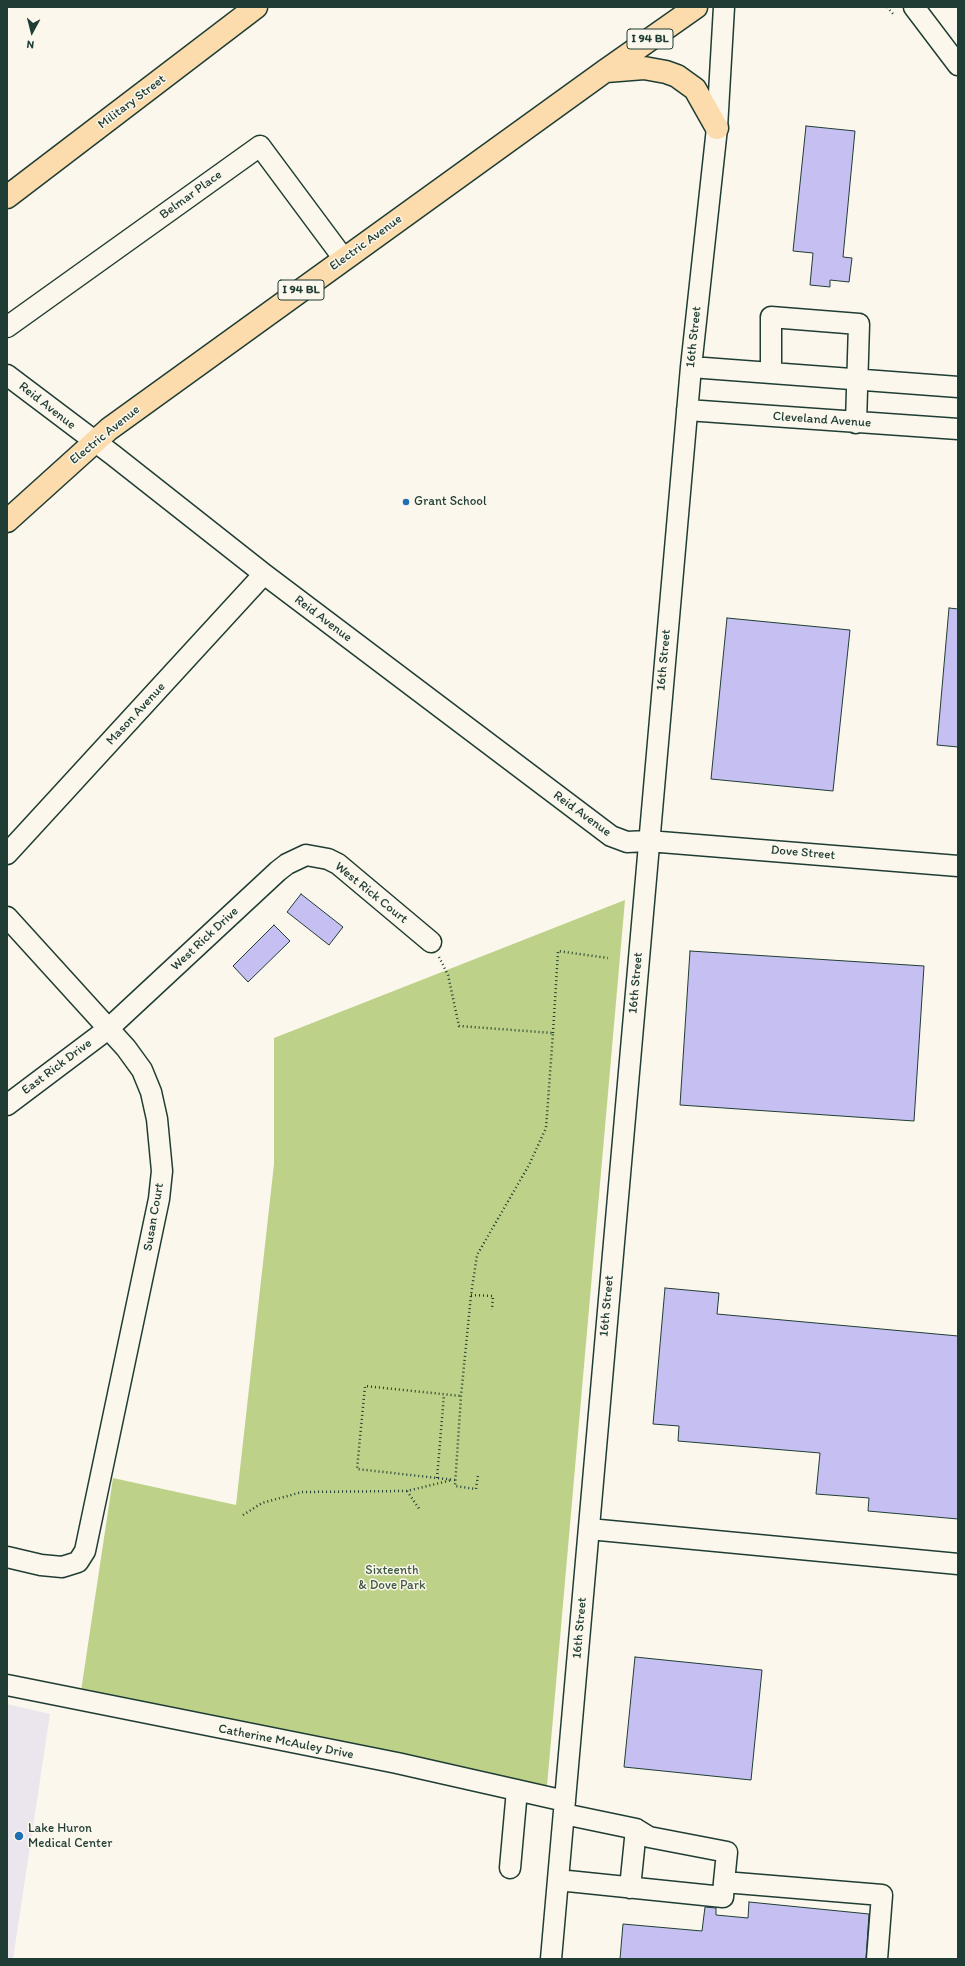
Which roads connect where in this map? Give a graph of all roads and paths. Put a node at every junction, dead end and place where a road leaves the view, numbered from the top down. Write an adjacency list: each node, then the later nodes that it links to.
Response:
1 (256, 7): 10 (main road, Military Street)
2 (696, 7): 8 (main road, Electric Avenue / I 94 BL)
3 (724, 7): 9 (street, 16th Street)
4 (887, 7): 6 (path)
5 (914, 7): 7 (street)
6 (894, 14)
7 (955, 57)
8 (604, 71): 9 (main road); 11 (main road, Electric Avenue / I 94 BL)
9 (717, 128): 13 (street, 16th Street)
10 (7, 196)
11 (344, 259): 12 (street, Belmar Place); 21 (main road, Electric Avenue / I 94 BL)
12 (7, 327)
13 (691, 367): 14 (street); 18 (street, 16th Street)
14 (771, 372): 16 (street); 16 (street)
15 (7, 375): 21 (street, Reid Avenue)
16 (858, 380): 17 (street); 19 (street)
17 (958, 387)
18 (687, 410): 19 (street, Cleveland Avenue); 24 (street, 16th Street)
19 (856, 423): 20 (street, Cleveland Avenue)
20 (958, 429)
21 (94, 443): 22 (main road, Electric Avenue / I 94 BL); 23 (street, Reid Avenue)
22 (7, 520)
23 (264, 574): 24 (street, Reid Avenue); 25 (street, Mason Avenue)
24 (648, 840): 27 (street, Dove Street); 44 (street, 16th Street)
25 (7, 854)
26 (306, 855): 29 (street, West Rick Court); 31 (street, West Rick Drive)
27 (958, 866)
28 (7, 916): 31 (street, Susan Court)
29 (431, 942): 32 (path)
30 (608, 958): 32 (path)
31 (108, 1029): 33 (street, East Rick Drive); 45 (street, Susan Court)
32 (552, 1033): 34 (path)
33 (7, 1106)
34 (471, 1295): 35 (path); 37 (path)
35 (492, 1310)
36 (444, 1395): 37 (path); 39 (path); 39 (path)
37 (461, 1396): 40 (path)
38 (478, 1476): 40 (path)
39 (438, 1478): 40 (path)
40 (455, 1480): 41 (path)
41 (407, 1491): 42 (path); 43 (path)
42 (420, 1510)
43 (243, 1516)
44 (588, 1529): 46 (street); 49 (street, 16th Street)
45 (7, 1557)
46 (958, 1564)
47 (7, 1685): 48 (street, Catherine McAuley Drive)
48 (517, 1790): 49 (street, Catherine McAuley Drive); 51 (street)
49 (564, 1807): 50 (street, Catherine McAuley Drive); 52 (street, 16th Street)
50 (636, 1829): 53 (street, Catherine McAuley Drive); 54 (street)
51 (510, 1868)
52 (558, 1880): 54 (street); 55 (street, 16th Street)
53 (724, 1882): 54 (street); 56 (street)
54 (630, 1888)
55 (551, 1959)
56 (877, 1959)

